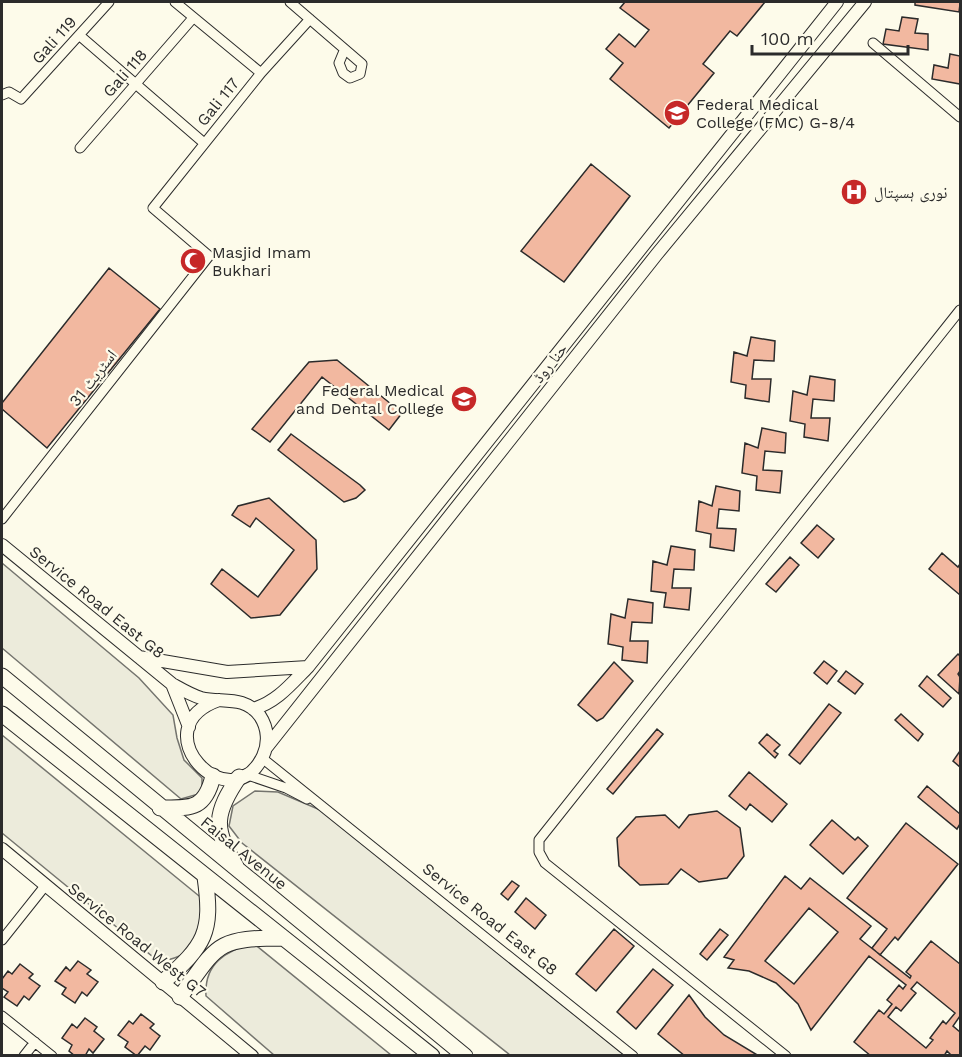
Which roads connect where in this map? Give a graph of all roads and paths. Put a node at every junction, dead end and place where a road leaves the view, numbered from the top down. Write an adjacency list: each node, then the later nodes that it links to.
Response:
1 (109, 2): 8 (street, Gali 119)
2 (175, 2): 6 (street)
3 (290, 2): 7 (street)
4 (837, 2): 19 (street, حنا روڈ)
5 (865, 2): 20 (street, حنا روڈ)
6 (193, 18): 11 (street); 12 (street, Gali 118)
7 (310, 19): 10 (street); 11 (street, Gali 117)
8 (79, 35): 12 (street); 13 (street, Gali 119)
9 (873, 43): 14 (street)
10 (344, 51)
11 (261, 73): 15 (street, Gali 117)
12 (135, 85): 15 (street); 16 (street, Gali 118)
13 (2, 95)
14 (960, 116)
15 (204, 143): 17 (street, Gali 117)
16 (80, 148)
17 (209, 256): 21 (street, اسٹریٹ 31)
18 (960, 310): 52 (street)
19 (520, 400): 20 (street); 24 (street, حنا روڈ)
20 (533, 411): 31 (street, حنا روڈ)
21 (2, 519)
22 (2, 545): 23 (street, Service Road East G8)
23 (138, 657): 24 (street); 26 (street, Service Road East G8)
24 (308, 667): 28 (street, حنا روڈ)
25 (2, 676): 34 (main road, Faisal Avenue)
26 (172, 684): 27 (street, Service Road East G8); 30 (street)
27 (219, 700): 28 (street); 30 (street)
28 (253, 709): 31 (street)
29 (2, 714): 38 (main road)
30 (189, 727): 32 (street)
31 (264, 753): 33 (street); 35 (street, Service Road East G8)
32 (213, 776): 33 (street); 34 (main road)
33 (242, 776): 35 (street, Service Road East G8); 37 (main road)
34 (160, 808): 37 (main road, Faisal Avenue)
35 (325, 809): 51 (street, Service Road East G8)
36 (2, 849): 39 (street, Service Road West G7)
37 (242, 875): 50 (main road, Faisal Avenue)
38 (205, 877): 40 (main road); 42 (main road)
39 (45, 886): 41 (street); 42 (street, Service Road West G7)
40 (282, 938): 43 (main road); 49 (main road)
41 (2, 940)
42 (163, 982): 43 (street, Service Road West G7)
43 (180, 997): 48 (street, Service Road West G7)
44 (2, 1016): 45 (street)
45 (35, 1042): 46 (street); 47 (street)
46 (24, 1056)
47 (52, 1056)
48 (252, 1056)
49 (432, 1056)
50 (465, 1056)
51 (633, 1056)
52 (786, 1056)

